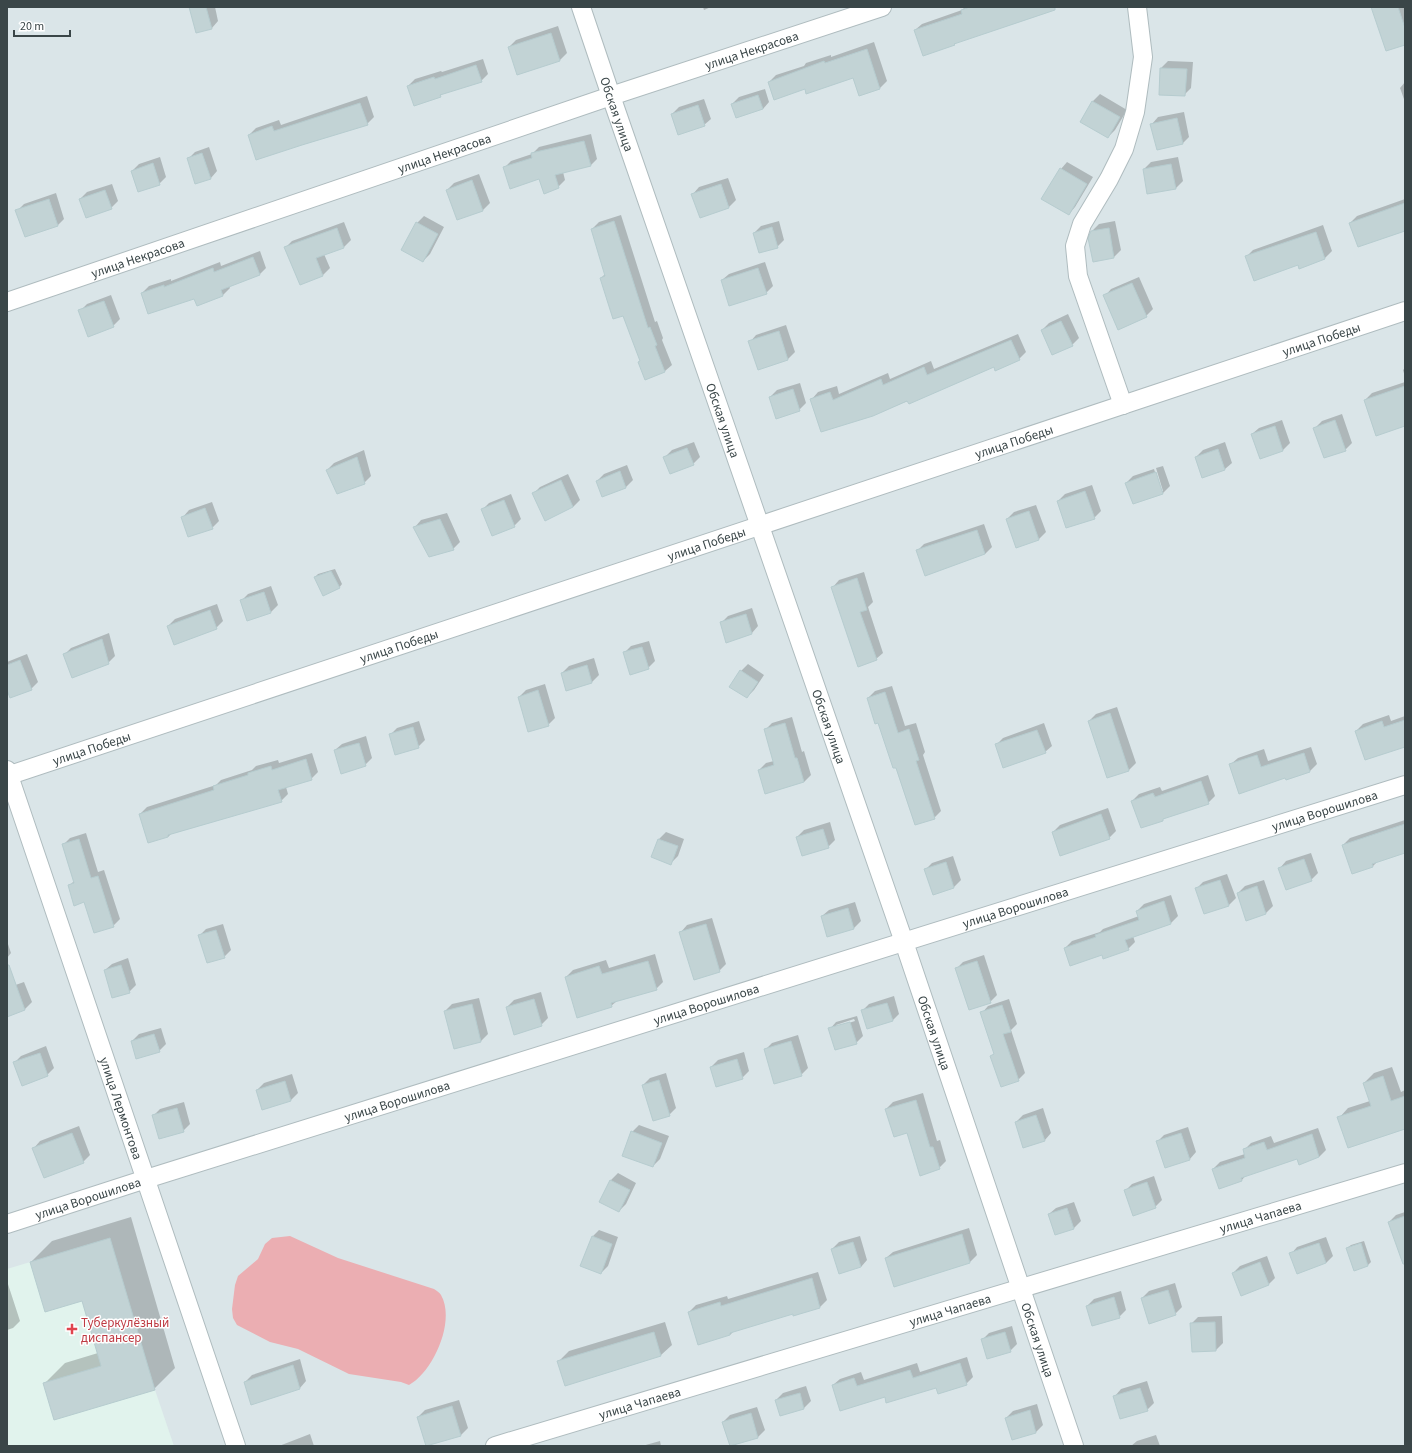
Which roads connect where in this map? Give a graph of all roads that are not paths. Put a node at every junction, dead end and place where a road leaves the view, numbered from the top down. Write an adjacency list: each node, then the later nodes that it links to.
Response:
1 (581, 7): 4 (street, Обская улица)
2 (882, 7): 4 (street, улица Некрасова)
3 (1137, 7): 7 (street)
4 (611, 96): 5 (street, улица Некрасова); 8 (street, Обская улица)
5 (7, 302)
6 (1405, 311): 7 (street, улица Победы)
7 (1123, 405): 8 (street, улица Победы)
8 (760, 526): 9 (street, улица Победы); 11 (street, Обская улица)
9 (8, 774): 13 (street, улица Лермонтова)
10 (1405, 785): 11 (street, улица Ворошилова)
11 (904, 942): 13 (street, улица Ворошилова); 15 (street, Обская улица)
12 (1405, 1173): 15 (street, улица Чапаева)
13 (146, 1178): 14 (street, улица Ворошилова); 16 (street, улица Лермонтова)
14 (7, 1224)
15 (1021, 1288): 17 (street, улица Чапаева); 18 (street, Обская улица)
16 (236, 1446)
17 (495, 1446)
18 (1074, 1446)

